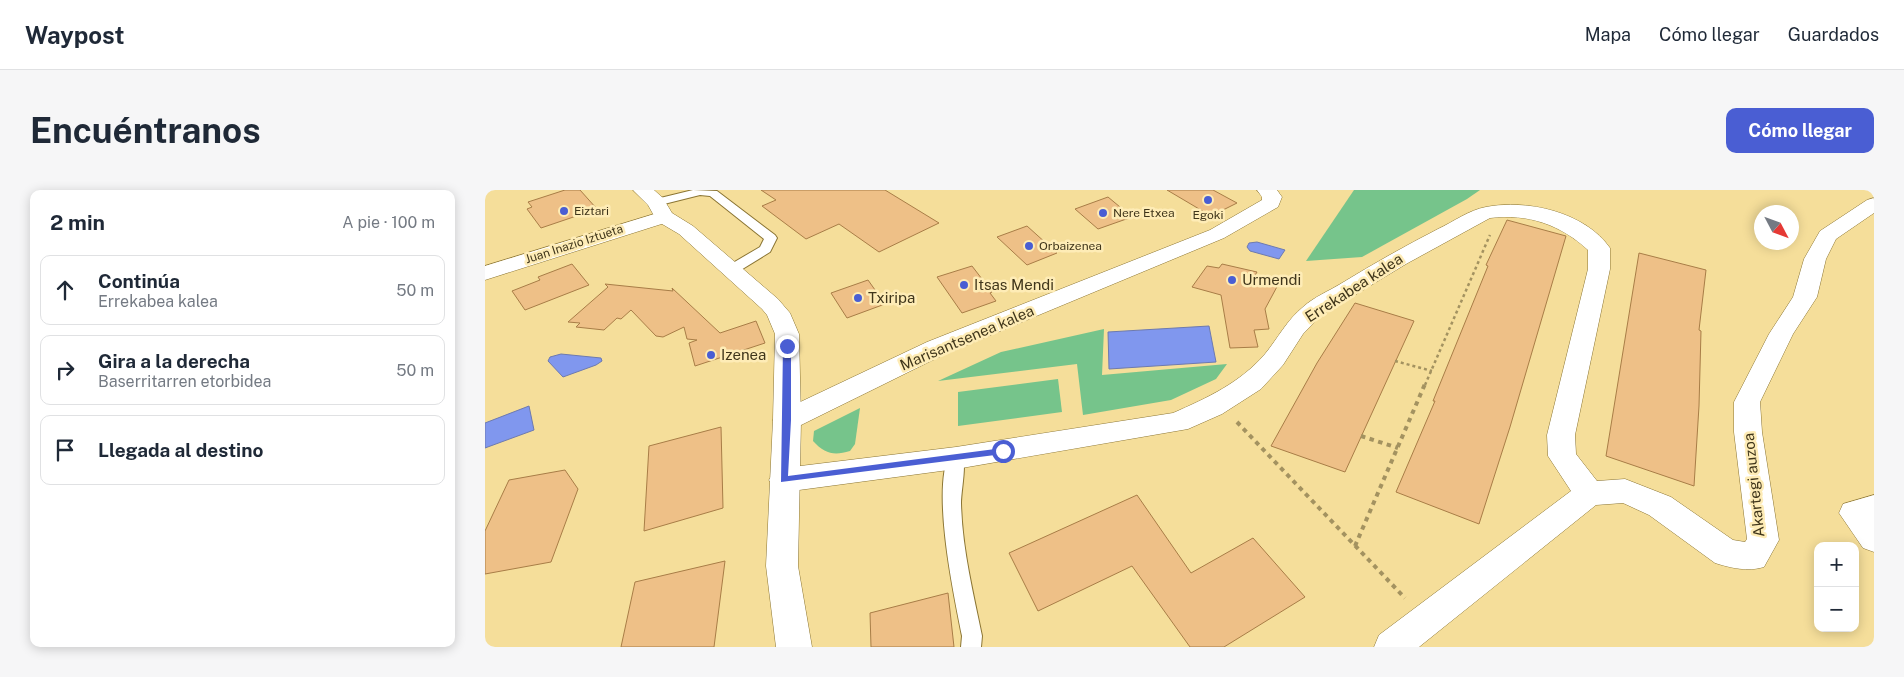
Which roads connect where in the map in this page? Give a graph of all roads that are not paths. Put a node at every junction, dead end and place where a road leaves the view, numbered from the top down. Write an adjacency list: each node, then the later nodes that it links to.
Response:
1 (1267, 190): 6 (street, Marisantsenea kalea)
2 (654, 203): 4 (street); 4 (lane); 5 (street, Juan Inazio Iztueta)
3 (1874, 204): 9 (street, Akartegi auzoa)
4 (731, 270): 6 (street)
5 (485, 273)
6 (787, 420): 8 (street)
7 (956, 458): 8 (street, Errekabea kalea); 9 (street, Errekabea kalea); 13 (lane)
8 (784, 480): 12 (street)
9 (1589, 494): 14 (street)
10 (1874, 507): 11 (street)
11 (1874, 539)
12 (794, 647)
13 (971, 647)
14 (1392, 647)

